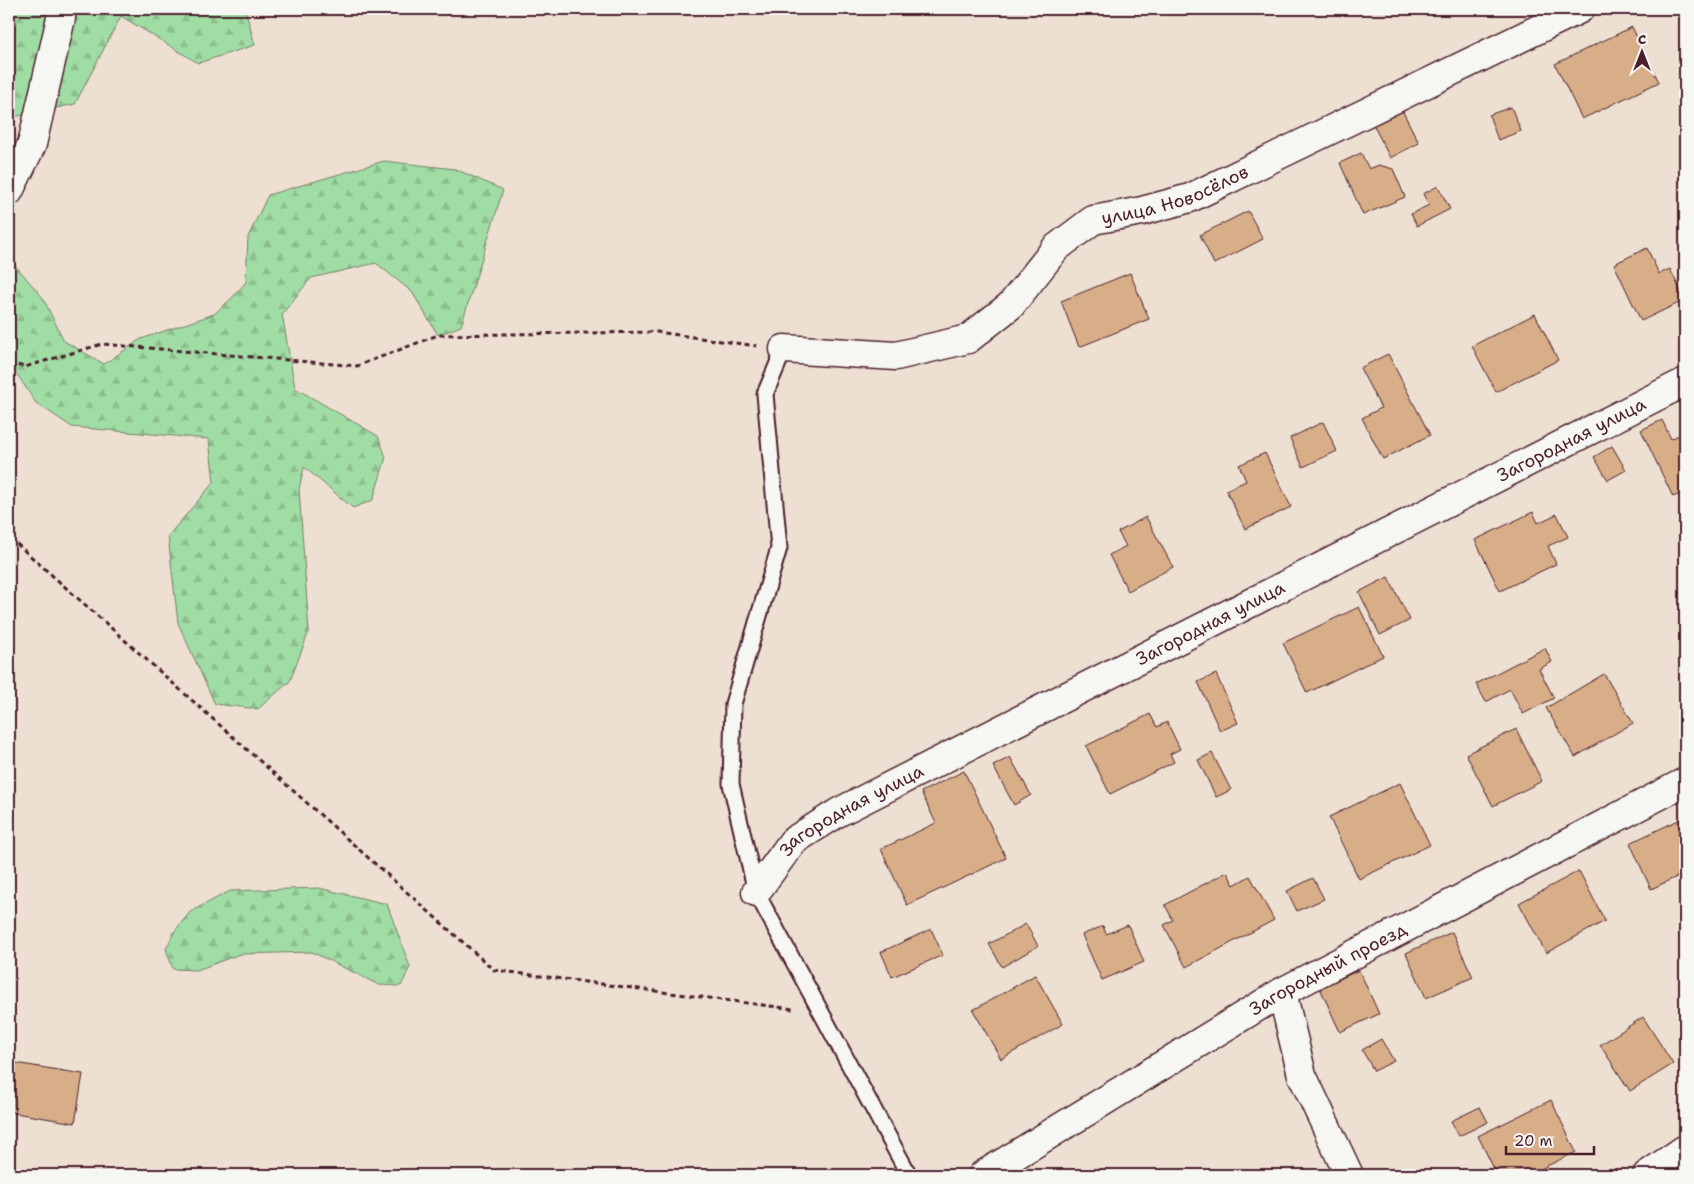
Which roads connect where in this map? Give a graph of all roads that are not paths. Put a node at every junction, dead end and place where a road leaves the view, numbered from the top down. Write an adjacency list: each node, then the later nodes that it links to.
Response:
1 (61, 9): 4 (street)
2 (1580, 9): 3 (street, улица Новосёлов)
3 (1550, 15): 5 (street, улица Новосёлов)
4 (9, 190)
5 (784, 350): 8 (lane)
6 (1685, 382): 8 (street, Загородная улица)
7 (1685, 782): 9 (street, Загородный проезд)
8 (756, 892): 11 (lane)
9 (1282, 992): 12 (street, Загородный проезд); 13 (street)
10 (1685, 1150): 14 (street)
11 (908, 1175)
12 (983, 1175)
13 (1349, 1175)
14 (1647, 1175)

